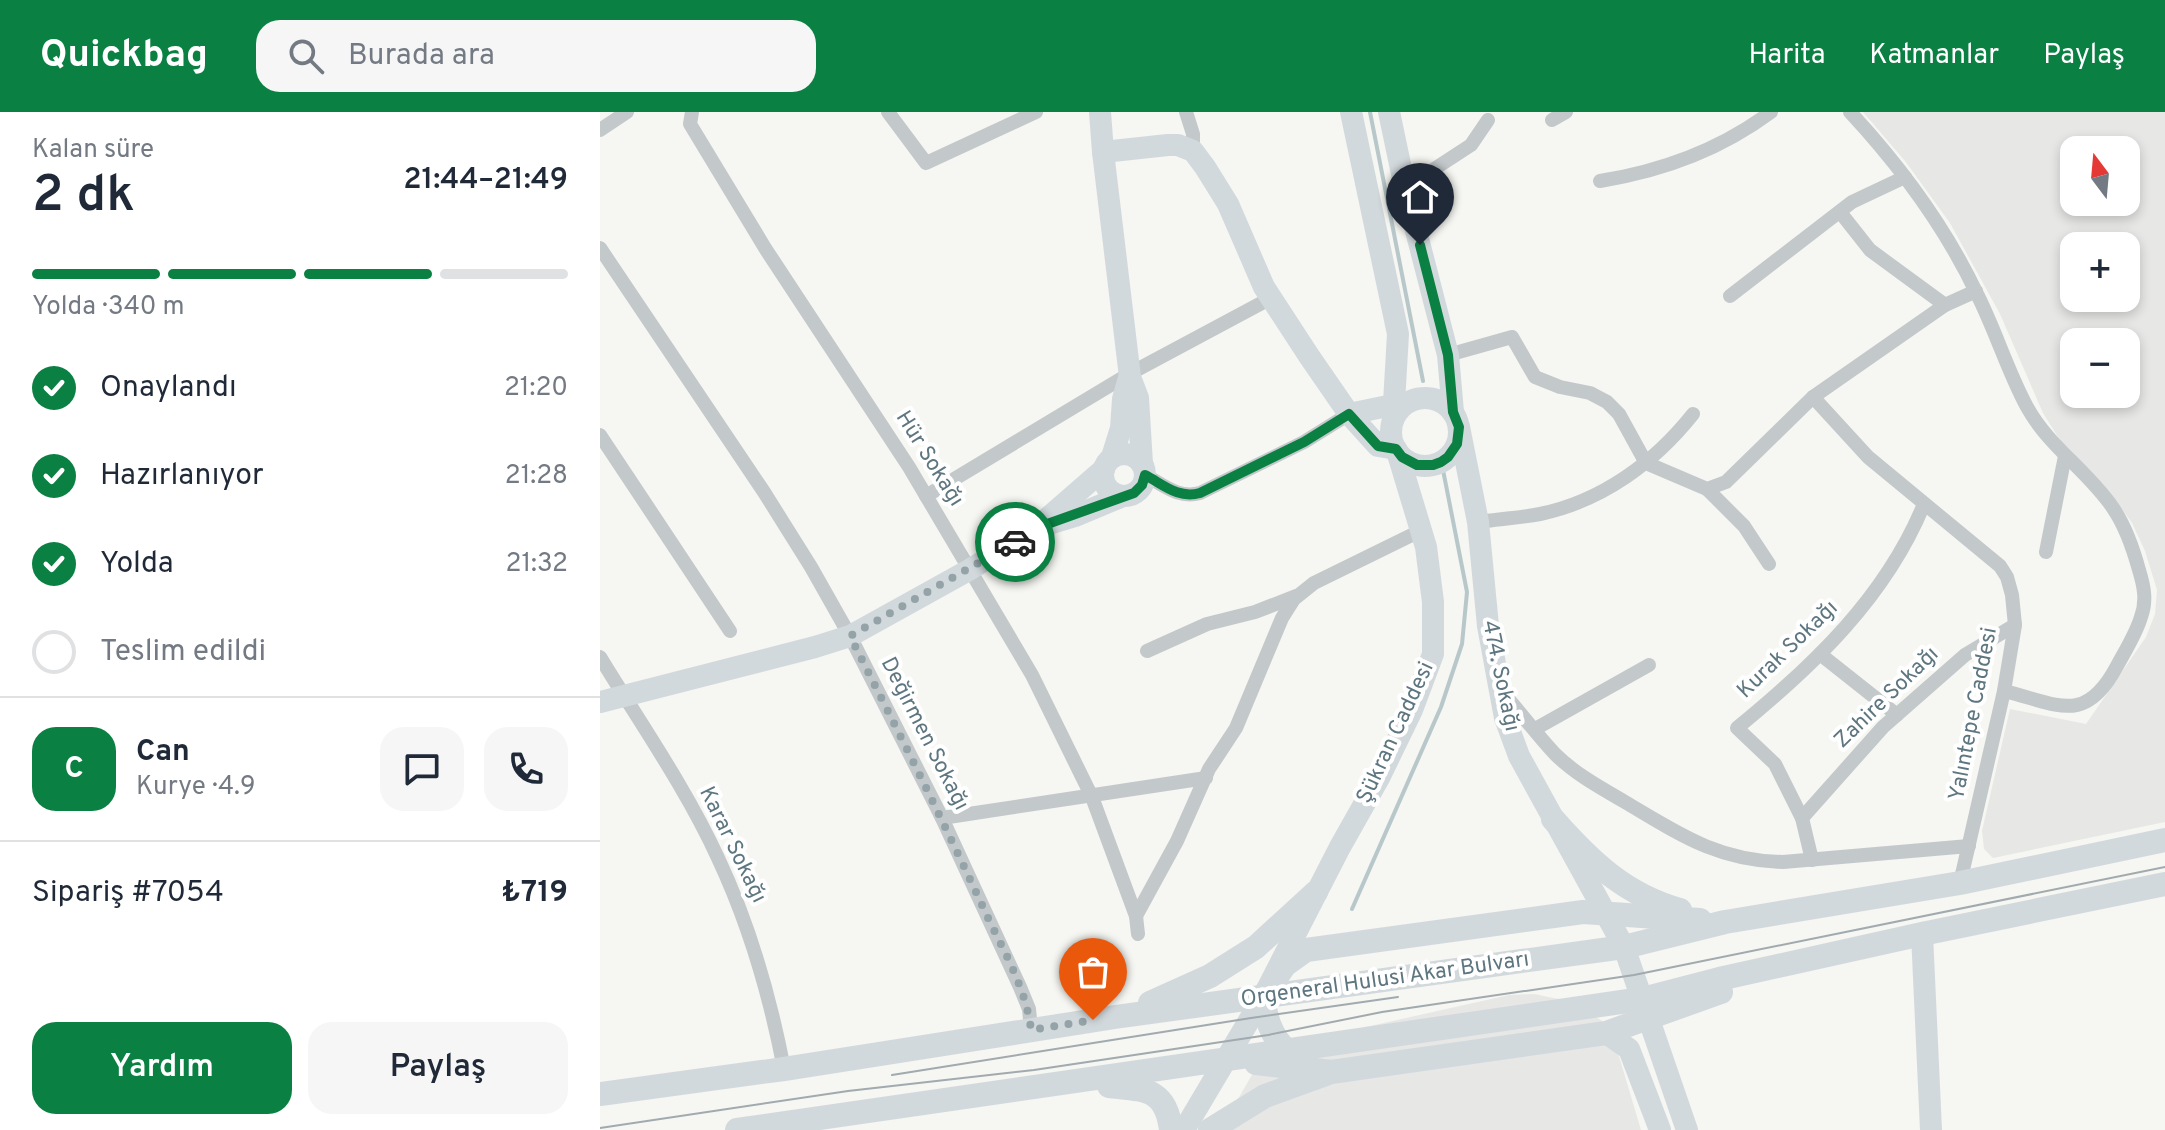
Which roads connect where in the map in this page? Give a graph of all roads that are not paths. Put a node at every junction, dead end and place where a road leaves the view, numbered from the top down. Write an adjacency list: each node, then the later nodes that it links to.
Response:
1 (627, 112): 14 (street)
2 (692, 112): 40 (street, Hür Sokağı)
3 (888, 112): 4 (street)
4 (1036, 112)
5 (1100, 112): 16 (street)
6 (1186, 112): 15 (street)
7 (1351, 112): 29 (street)
8 (1389, 112): 19 (street, 474. Sokağı)
9 (1566, 112): 13 (street)
10 (1771, 112): 18 (street)
11 (1850, 112): 17 (street)
12 (1488, 120): 19 (street)
13 (1552, 120)
14 (600, 130)
15 (1193, 151): 16 (street); 24 (street)
16 (1103, 152): 27 (street)
17 (1905, 177): 20 (street); 22 (street)
18 (1600, 181)
19 (1405, 188): 26 (street, 474. Sokağı)
20 (1840, 212): 23 (street); 25 (street)
21 (600, 248): 52 (street, Değirmen Sokağı)
22 (1976, 291): 25 (street); 35 (street)
23 (1730, 296)
24 (1271, 298): 27 (street); 30 (street)
25 (1945, 305): 28 (street)
26 (1448, 355): 32 (street, 474. Sokağı); 37 (street)
27 (1130, 376): 36 (street); 38 (street); 40 (street)
28 (1813, 397): 39 (street); 42 (street, Yalıntepe Caddesi)
29 (1399, 409): 30 (street); 32 (street); 34 (street)
30 (1349, 414): 34 (street); 38 (street)
31 (1693, 414): 37 (street)
32 (1456, 420): 34 (street); 43 (street, 474. Sokağı)
33 (600, 435): 51 (street)
34 (1396, 450): 45 (street, Şükran Caddesi)
35 (2065, 456): 46 (street); 58 (street)
36 (1108, 463): 38 (street); 41 (street); 44 (street)
37 (1646, 463): 39 (street); 43 (street)
38 (1144, 469): 41 (street)
39 (1707, 489): 47 (street)
40 (926, 496): 48 (street, Hür Sokağı)
41 (1123, 496): 44 (street)
42 (1924, 504): 50 (street, Yalıntepe Caddesi); 54 (street, Kurak Sokağı)
43 (1478, 522): 57 (street, 474. Sokağı)
44 (1039, 527): 48 (street)
45 (1422, 530): 49 (street); 73 (street, Şükran Caddesi)
46 (2046, 552)
47 (1769, 564)
48 (969, 570): 52 (street); 64 (street, Hür Sokağı)
49 (1296, 596): 53 (street); 63 (street)
50 (2015, 625): 58 (street, Yalıntepe Caddesi); 61 (street, Zahire Sokağı)
51 (730, 631)
52 (850, 636): 59 (street); 65 (street, Değirmen Sokağı)
53 (1147, 651)
54 (1820, 654): 61 (street); 66 (street, Kurak Sokağı)
55 (600, 657): 59 (street, Karar Sokağı)
56 (1649, 665): 62 (street)
57 (1499, 688): 62 (street); 67 (street, 474. Sokağı)
58 (2004, 691): 69 (street, Yalıntepe Caddesi)
59 (624, 696): 60 (street); 87 (street, Karar Sokağı)
60 (600, 702)
61 (1897, 715): 66 (street, Zahire Sokağı)
62 (1535, 729): 70 (street)
63 (1206, 778): 64 (street); 75 (street)
64 (1092, 797): 65 (street); 75 (street, Hür Sokağı)
65 (942, 818): 83 (street, Değirmen Sokağı)
66 (1802, 818): 70 (street)
67 (1553, 819): 74 (street, 474. Sokağı); 76 (main road)
68 (2165, 840): 71 (main road, Orgeneral Hulusi Akar Bulvarı)
69 (1969, 846): 70 (street); 71 (street, Yalıntepe Caddesi)
70 (1812, 860)
71 (1960, 883): 76 (main road, Orgeneral Hulusi Akar Bulvarı)
72 (2165, 884): 78 (main road)
73 (1316, 892): 80 (street, Şükran Caddesi); 82 (main road)
74 (1605, 913): 76 (main road); 79 (street, 474. Sokağı); 80 (main road)
75 (1136, 916): 77 (street, Hür Sokağı)
76 (1725, 922): 79 (main road, Orgeneral Hulusi Akar Bulvarı)
77 (1138, 934)
78 (1922, 934): 81 (main road); 97 (street)
79 (1624, 947): 80 (main road, Orgeneral Hulusi Akar Bulvarı); 81 (street, 474. Sokağı)
80 (1263, 997): 82 (main road, Orgeneral Hulusi Akar Bulvarı); 85 (main road); 86 (street, Şükran Caddesi)
81 (1646, 1009): 84 (main road); 85 (main road); 96 (street, 474. Sokağı)
82 (1115, 1017): 83 (main road, Orgeneral Hulusi Akar Bulvarı)
83 (1031, 1030): 87 (main road, Orgeneral Hulusi Akar Bulvarı)
84 (1606, 1033): 88 (main road); 95 (street)
85 (1286, 1050): 86 (main road)
86 (1226, 1060): 88 (main road); 89 (main road); 93 (street, Şükran Caddesi)
87 (784, 1069): 90 (main road, Orgeneral Hulusi Akar Bulvarı)
88 (1331, 1072): 94 (main road)
89 (1067, 1083): 91 (main road); 92 (main road)
90 (600, 1094)
91 (737, 1130)
92 (1171, 1130)
93 (1184, 1130)
94 (1210, 1130)
95 (1660, 1130)
96 (1687, 1130)
97 (1931, 1130)

